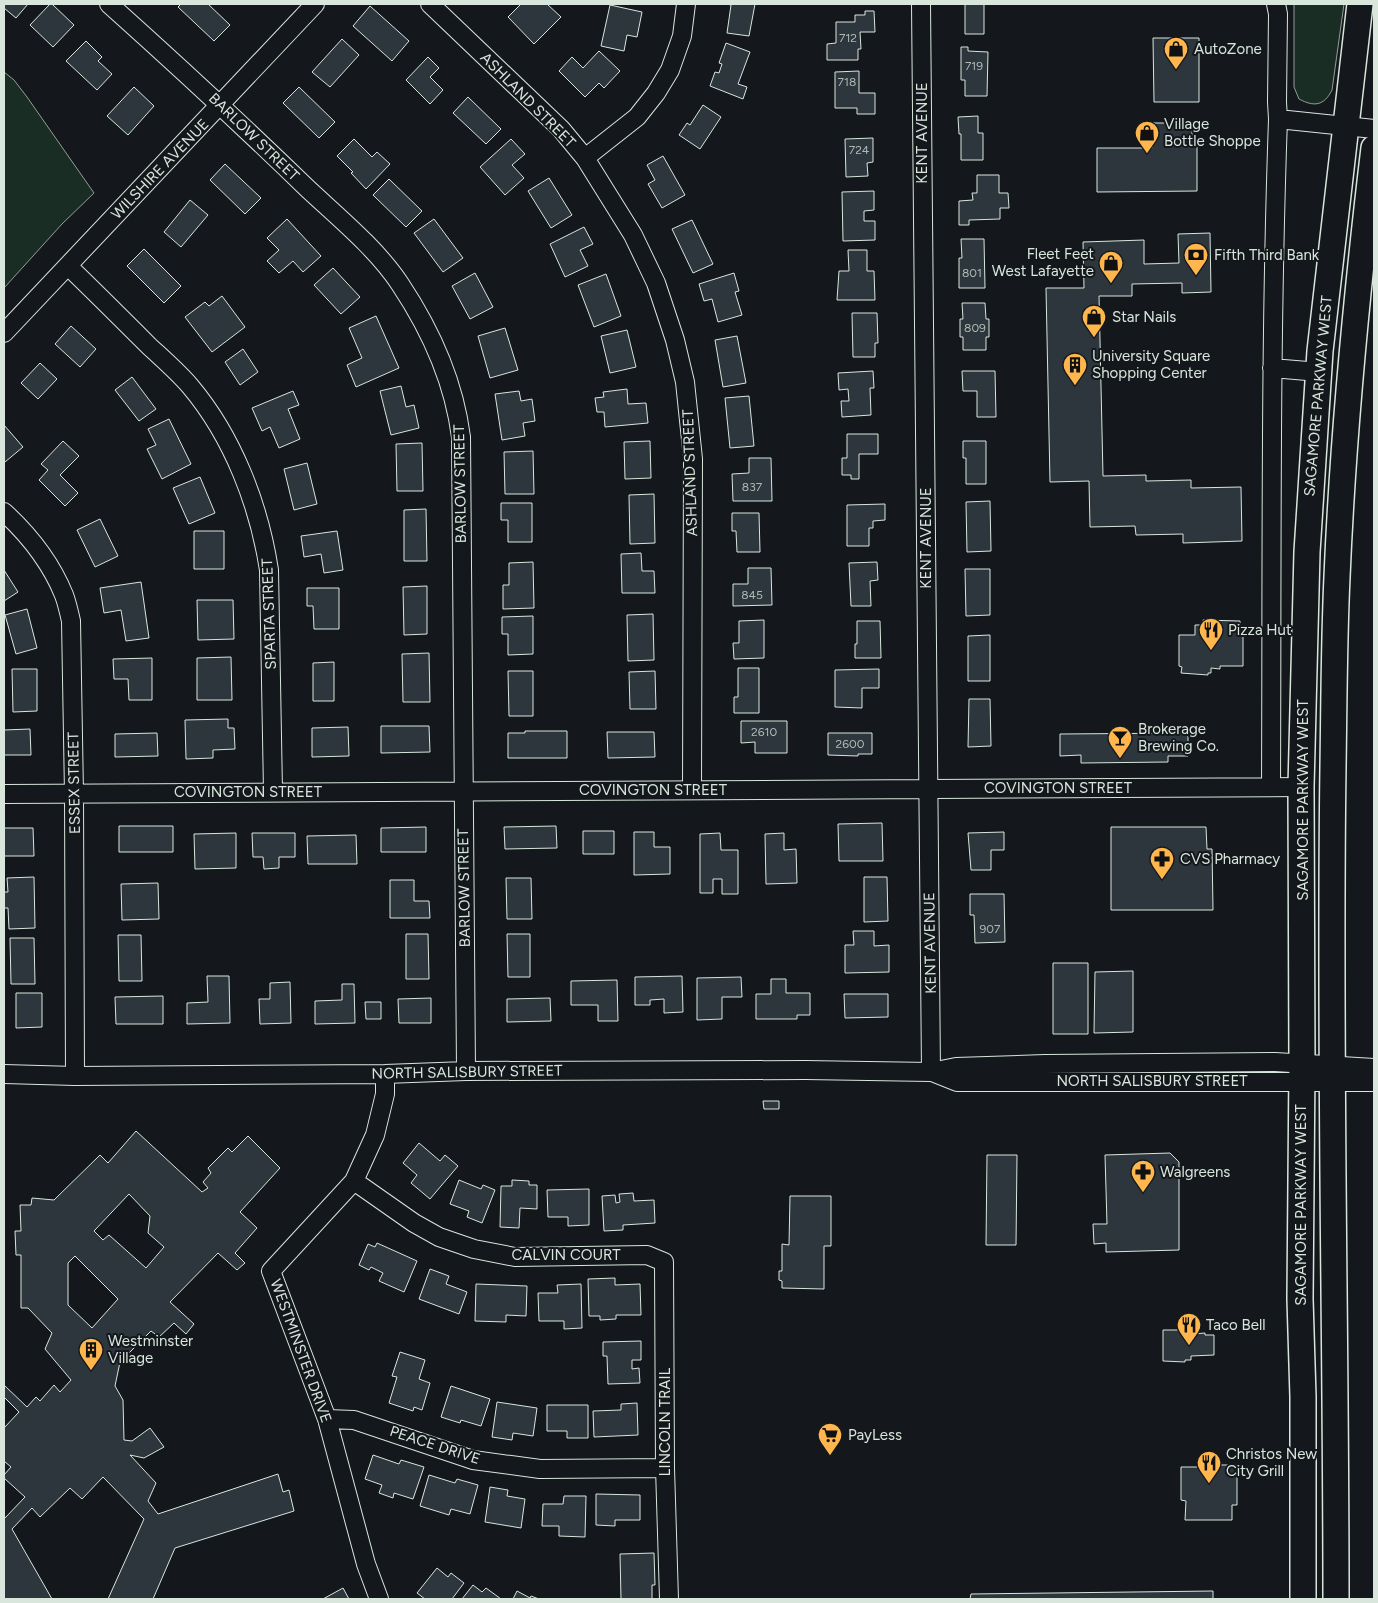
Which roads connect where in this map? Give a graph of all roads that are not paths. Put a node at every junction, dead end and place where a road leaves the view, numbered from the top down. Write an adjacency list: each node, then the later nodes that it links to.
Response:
1 (109, 4): 8 (street, BARLOW STREET)
2 (315, 4): 8 (street, WILSHIRE AVENUE)
3 (430, 4): 13 (street, ASHLAND STREET)
4 (686, 4): 13 (street)
5 (921, 4): 21 (street, KENT AVENUE)
6 (1360, 4): 10 (highway, SAGAMORE PARKWAY WEST)
7 (1279, 7): 9 (street)
8 (221, 104): 14 (street, WILSHIRE AVENUE); 23 (street, BARLOW STREET)
9 (1278, 119): 10 (street); 16 (street)
10 (1346, 127): 11 (street); 17 (highway, SAGAMORE PARKWAY WEST)
11 (1374, 129)
12 (1374, 148): 33 (highway, SAGAMORE PARKWAY WEST)
13 (585, 158): 22 (street, ASHLAND STREET)
14 (68, 266): 15 (street, WILSHIRE AVENUE); 24 (street, SPARTA STREET)
15 (4, 333)
16 (1272, 368): 17 (street); 19 (street)
17 (1319, 372): 20 (highway, SAGAMORE PARKWAY WEST)
18 (4, 512): 26 (street, ESSEX STREET)
19 (1271, 787): 20 (street, COVINGTON STREET); 21 (street, COVINGTON STREET)
20 (1301, 787): 30 (highway, SAGAMORE PARKWAY WEST)
21 (928, 789): 22 (street, COVINGTON STREET); 29 (street, KENT AVENUE)
22 (692, 790): 23 (street, COVINGTON STREET)
23 (463, 791): 24 (street, COVINGTON STREET); 28 (street, BARLOW STREET)
24 (273, 792): 26 (street, COVINGTON STREET)
25 (4, 794): 26 (street, COVINGTON STREET)
26 (74, 794): 34 (street, ESSEX STREET)
27 (1374, 1068): 33 (street, NORTH SALISBURY STREET)
28 (466, 1071): 29 (street, NORTH SALISBURY STREET); 32 (street, NORTH SALISBURY STREET)
29 (931, 1072): 30 (street, NORTH SALISBURY STREET)
30 (1301, 1073): 33 (street, NORTH SALISBURY STREET); 42 (highway, SAGAMORE PARKWAY WEST)
31 (4, 1074): 34 (street, NORTH SALISBURY STREET)
32 (385, 1074): 34 (street, NORTH SALISBURY STREET); 36 (street, WESTMINSTER DRIVE)
33 (1332, 1074): 35 (street, NORTH SALISBURY STREET); 43 (highway, SAGAMORE PARKWAY WEST)
34 (75, 1076)
35 (1374, 1082)
36 (354, 1181): 37 (street, CALVIN COURT); 38 (street, WESTMINSTER DRIVE)
37 (647, 1255): 39 (street, LINCOLN TRAIL)
38 (327, 1419): 39 (street, PEACE DRIVE); 40 (street, WESTMINSTER DRIVE)
39 (665, 1468): 41 (street, LINCOLN TRAIL)
40 (379, 1599)
41 (669, 1599)
42 (1303, 1599)
43 (1336, 1599)

